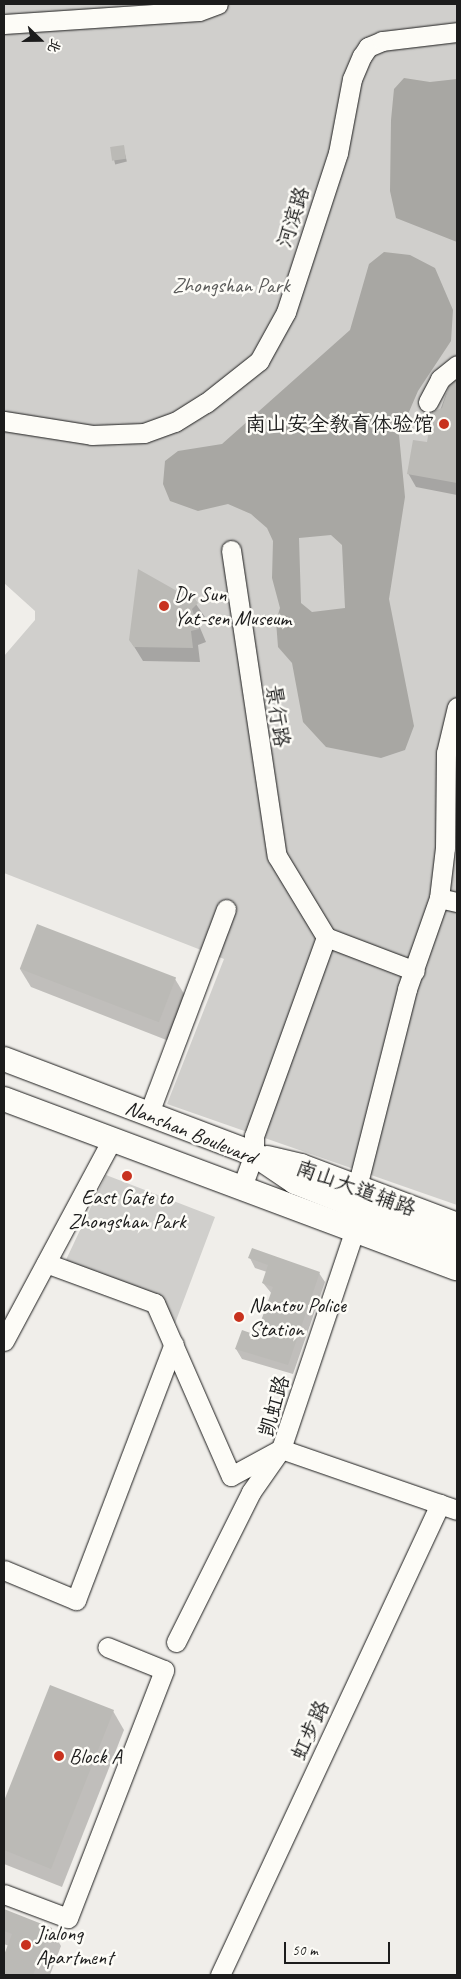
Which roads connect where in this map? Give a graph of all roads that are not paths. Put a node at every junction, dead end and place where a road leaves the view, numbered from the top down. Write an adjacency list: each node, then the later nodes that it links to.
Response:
1 (218, 4): 2 (street)
2 (4, 24)
3 (457, 32): 6 (street, 河滨路)
4 (457, 366): 5 (street)
5 (428, 402)
6 (4, 421)
7 (231, 550): 11 (street, 景行路)
8 (457, 708): 9 (street)
9 (448, 900): 12 (street)
10 (226, 909): 15 (street)
11 (326, 937): 12 (street); 17 (street)
12 (414, 971): 19 (street)
13 (4, 1059): 15 (main road, Nanshan Boulevard)
14 (4, 1099): 16 (main road, Nanshan Boulevard)
15 (149, 1114): 17 (main road, Nanshan Boulevard)
16 (112, 1140): 18 (main road, Nanshan Boulevard); 23 (street)
17 (254, 1154): 18 (street); 19 (main road, 南山大道辅路); 22 (main road, Nanshan Boulevard)
18 (242, 1187): 21 (main road, Nanshan Boulevard)
19 (357, 1187): 20 (main road, 南山大道辅路)
20 (457, 1225)
21 (355, 1229): 24 (main road, Nanshan Boulevard); 27 (street, 凯虹路)
22 (457, 1246)
23 (46, 1263): 25 (street); 26 (street)
24 (457, 1268)
25 (4, 1341)
26 (174, 1344): 27 (street); 29 (street)
27 (281, 1449): 28 (street, 凯虹路); 30 (street)
28 (449, 1507): 33 (street, 虹步路)
29 (4, 1570)
30 (176, 1642)
31 (106, 1647): 32 (street)
32 (4, 1894)
33 (220, 1975)

